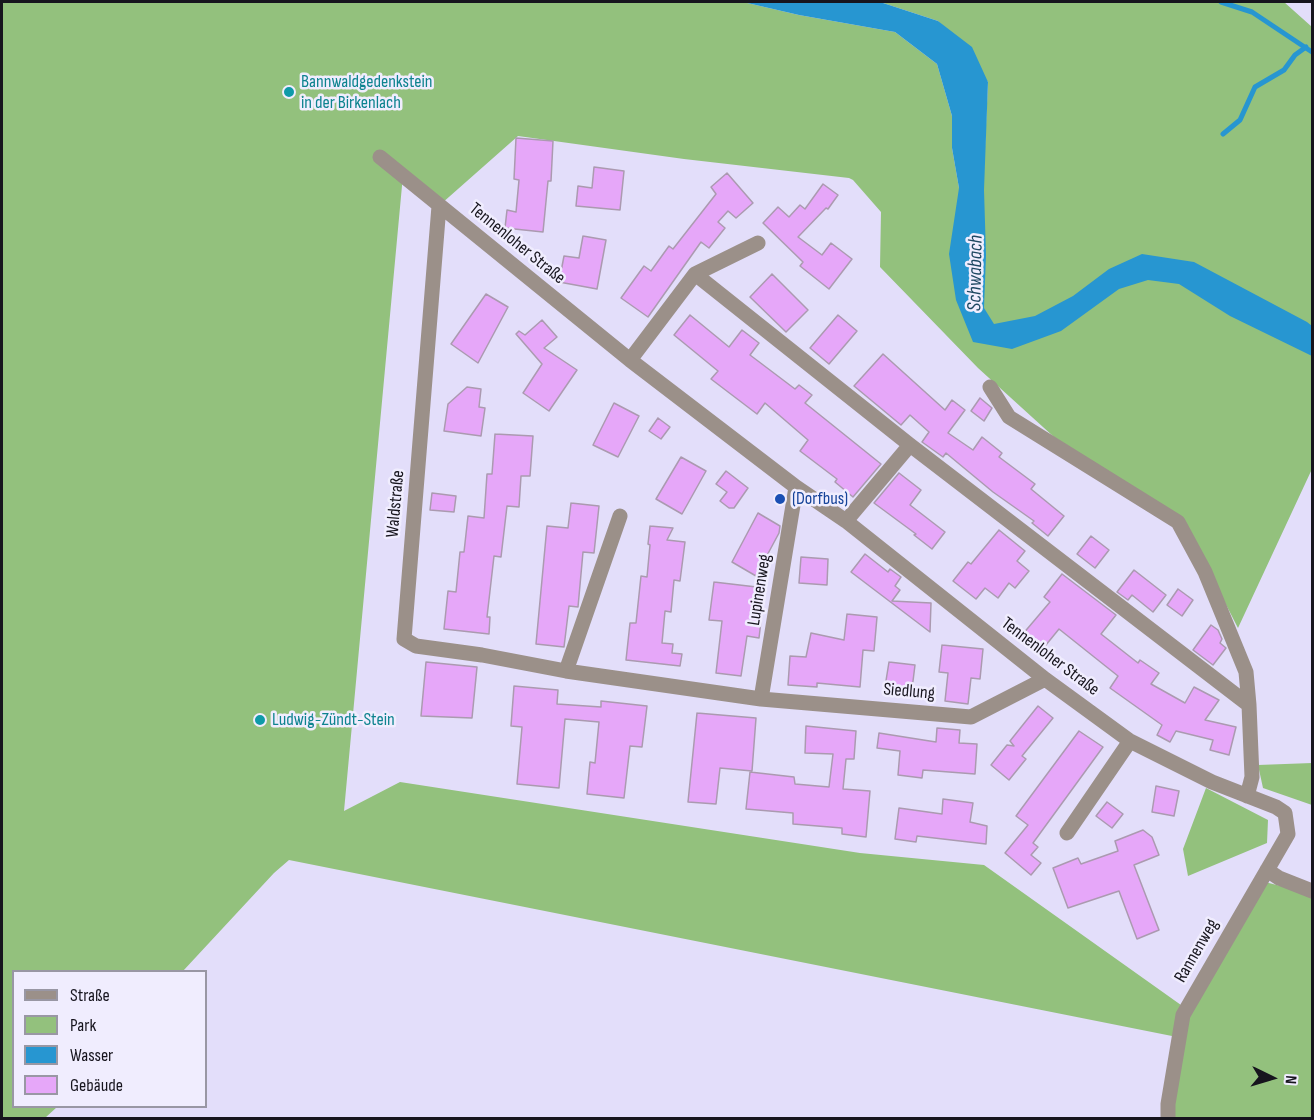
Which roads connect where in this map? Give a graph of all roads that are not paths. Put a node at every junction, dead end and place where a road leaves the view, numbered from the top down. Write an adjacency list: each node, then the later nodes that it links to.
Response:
1 (380, 157): 2 (street, Tennenloher Straße)
2 (439, 206): 5 (street, Tennenloher Straße); 11 (street, Waldstraße)
3 (759, 243): 4 (street)
4 (695, 274): 5 (street); 7 (street)
5 (630, 360): 8 (street, Tennenloher Straße)
6 (990, 387): 14 (street)
7 (910, 445): 10 (street); 14 (street)
8 (796, 487): 10 (street, Tennenloher Straße); 13 (street, Lupinenweg)
9 (620, 516): 11 (street)
10 (846, 521): 12 (street, Tennenloher Straße)
11 (566, 671): 13 (street, Waldstraße)
12 (1045, 679): 13 (street, Siedlung); 15 (street, Tennenloher Straße)
13 (761, 699)
14 (1250, 705): 16 (street)
15 (1130, 741): 16 (street, Tennenloher Straße); 18 (street)
16 (1247, 796): 17 (street, Tennenloher Straße)
17 (1285, 813): 19 (street, Rannenweg)
18 (1067, 833)
19 (1267, 870): 20 (street); 21 (street, Rannenweg)
20 (1312, 891)
21 (1168, 1119)

